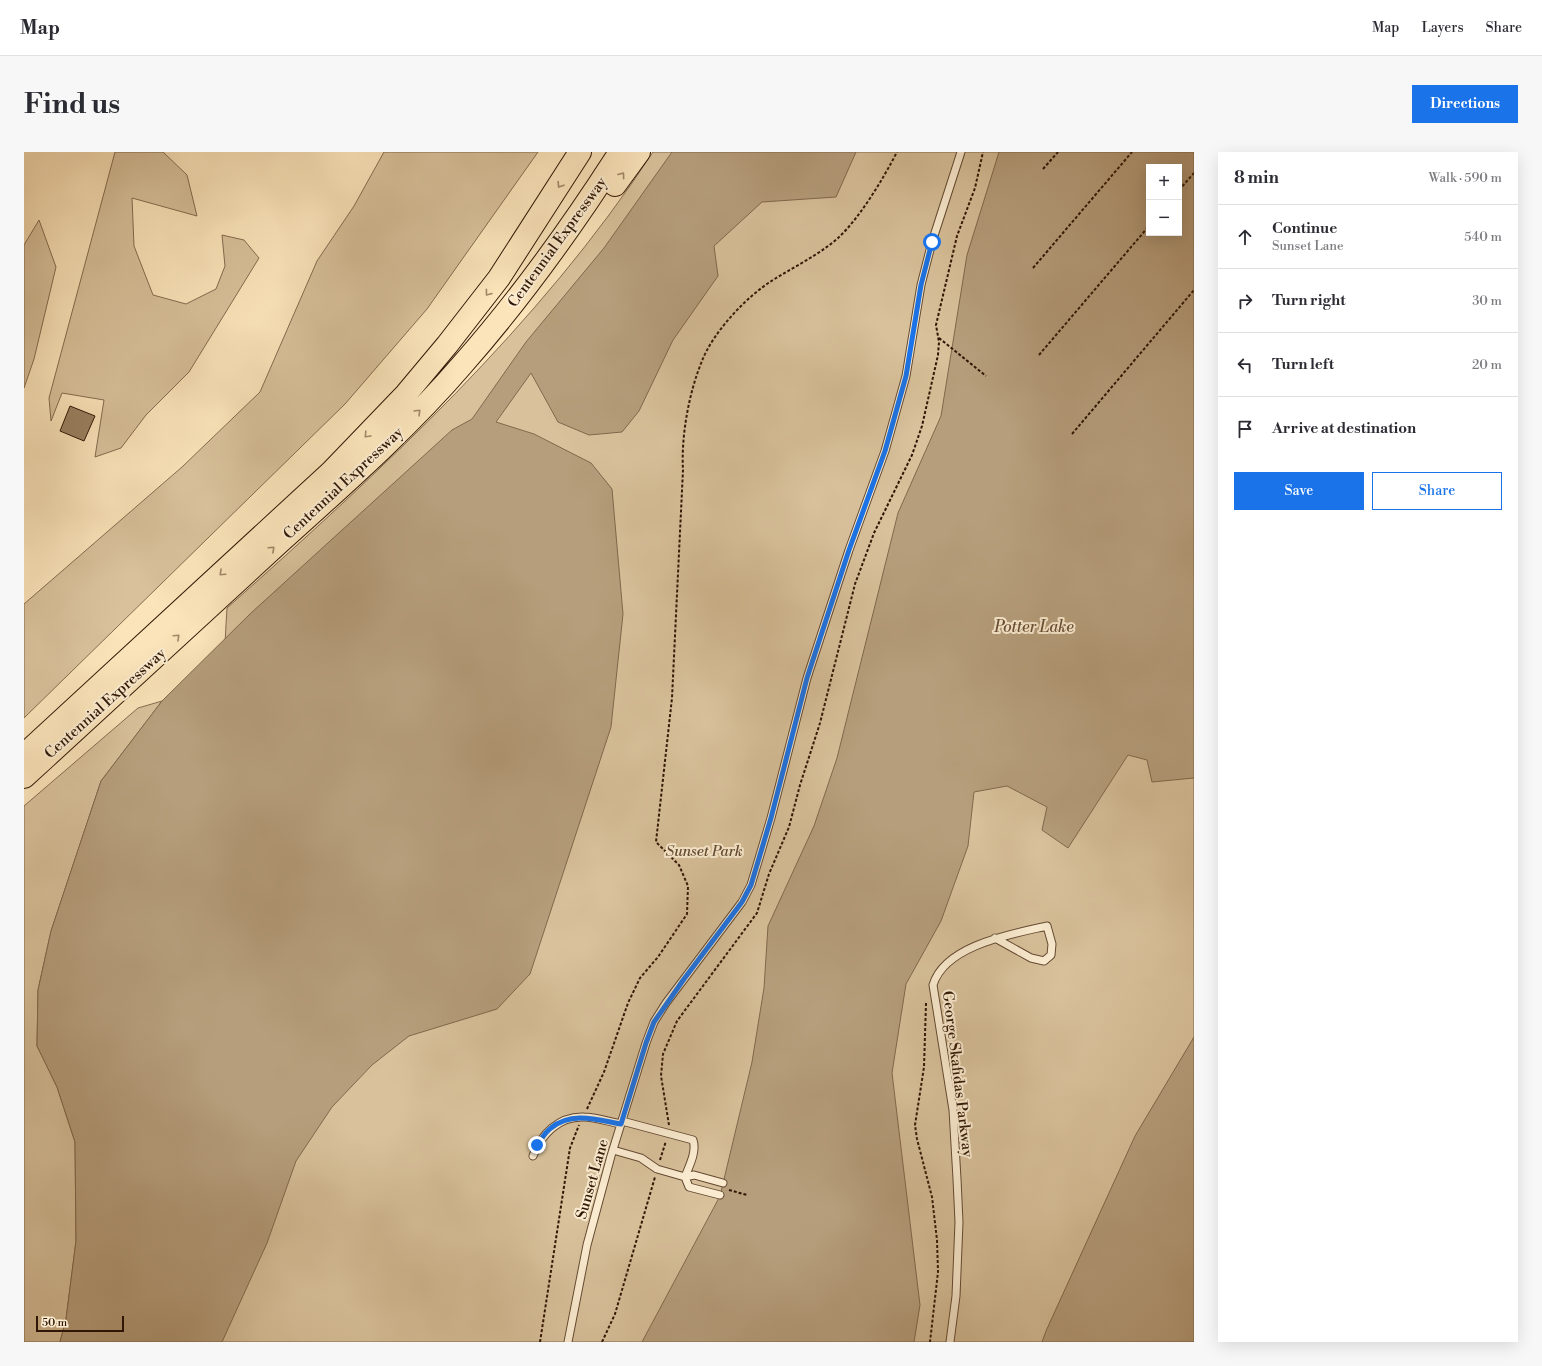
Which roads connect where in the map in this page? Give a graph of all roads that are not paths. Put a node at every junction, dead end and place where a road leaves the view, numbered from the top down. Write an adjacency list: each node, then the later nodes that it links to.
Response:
1 (580, 152): 6 (highway, Centennial Expressway, one-way to 6)
2 (620, 152): 5 (highway, Centennial Expressway)
3 (639, 152): 5 (highway, one-way to 3)
4 (961, 152): 9 (lane, Sunset Lane)
5 (515, 301): 7 (highway, Centennial Expressway, one-way to 5)
6 (24, 755)
7 (24, 777)
8 (995, 938): 8 (lane, George Skafidas Parkway); 16 (lane, George Skafidas Parkway)
9 (622, 1123): 10 (lane, Sunset Lane); 11 (lane); 12 (lane)
10 (613, 1150): 12 (lane); 15 (lane, Sunset Lane)
11 (533, 1156)
12 (685, 1177): 13 (lane); 14 (lane)
13 (723, 1183)
14 (720, 1195)
15 (568, 1342)
16 (950, 1342)

